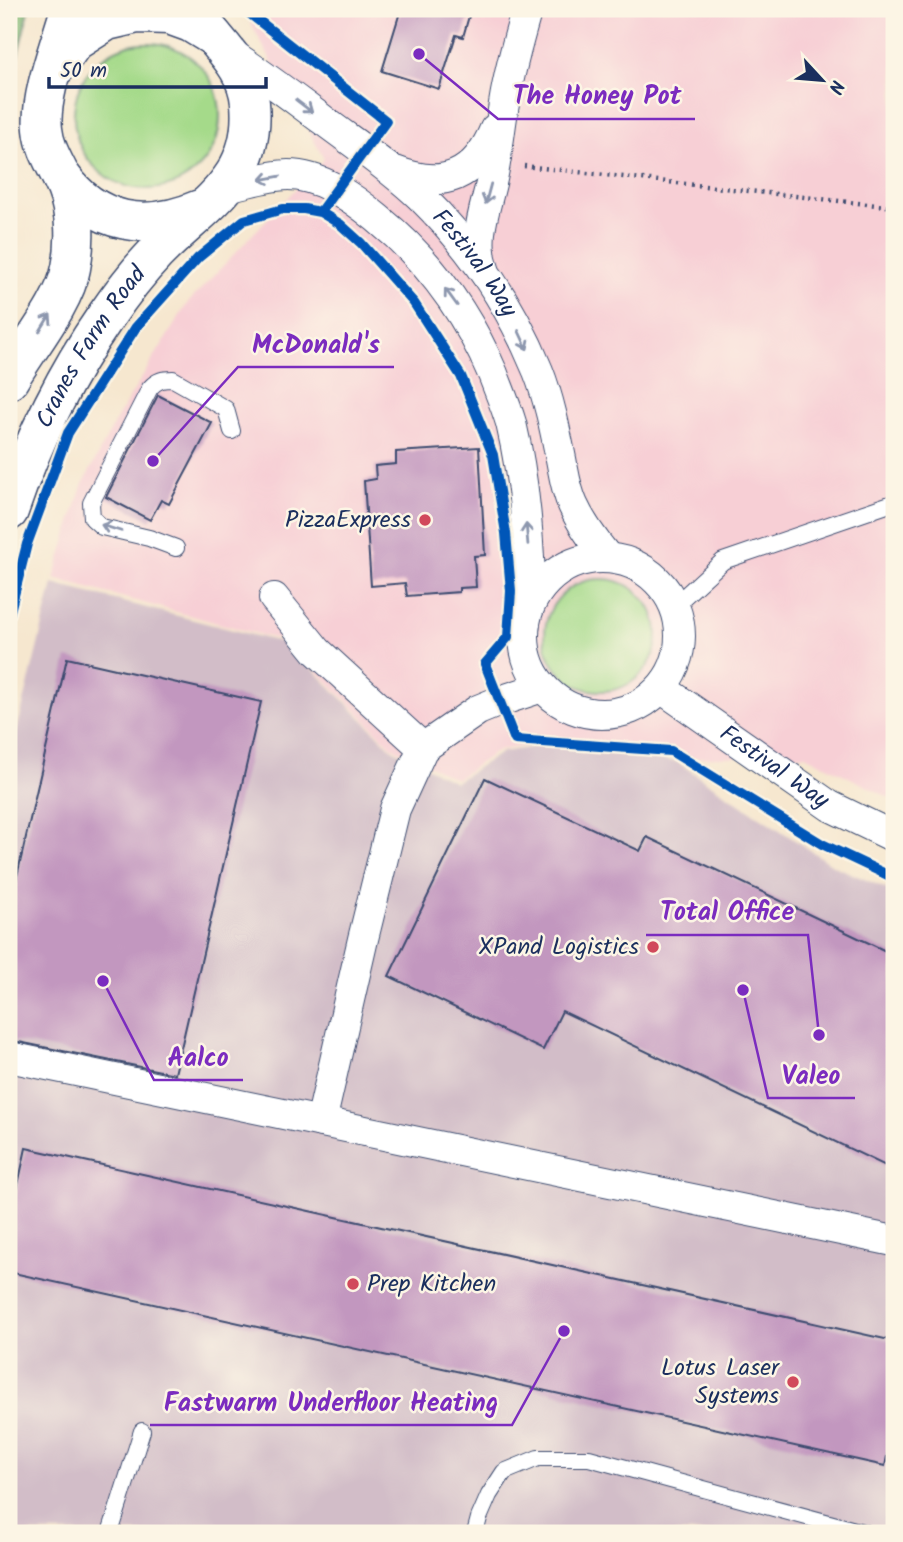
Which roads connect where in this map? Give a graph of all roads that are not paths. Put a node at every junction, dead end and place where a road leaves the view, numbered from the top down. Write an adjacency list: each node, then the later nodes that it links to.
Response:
1 (70, 9): 4 (main road)
2 (527, 9): 5 (street)
3 (212, 33): 4 (main road); 6 (street, Festival Way, one-way to 6); 8 (main road, Cranes Farm Road)
4 (47, 87): 7 (main road)
5 (504, 102): 6 (street); 9 (street, one-way to 9)
6 (385, 166): 9 (street, Festival Way)
7 (59, 174): 8 (main road); 10 (main road, one-way to 7)
8 (215, 197): 13 (main road, Cranes Farm Road); 17 (street, Festival Way, one-way to 8)
9 (487, 276): 15 (street, Festival Way, one-way to 15)
10 (9, 380)
11 (232, 431): 14 (lane, one-way to 11)
12 (892, 503): 18 (lane)
13 (9, 511)
14 (176, 548)
15 (608, 558): 17 (street); 18 (street)
16 (274, 598): 21 (street)
17 (531, 602): 19 (street)
18 (674, 606): 20 (street)
19 (542, 687): 20 (street); 21 (street)
20 (661, 688): 22 (street, Festival Way)
21 (423, 748): 24 (street)
22 (894, 837)
23 (9, 1057): 24 (street)
24 (320, 1122): 25 (street)
25 (894, 1241)
26 (142, 1431): 27 (lane)
27 (110, 1533)
28 (475, 1533): 29 (lane)
29 (866, 1533)

